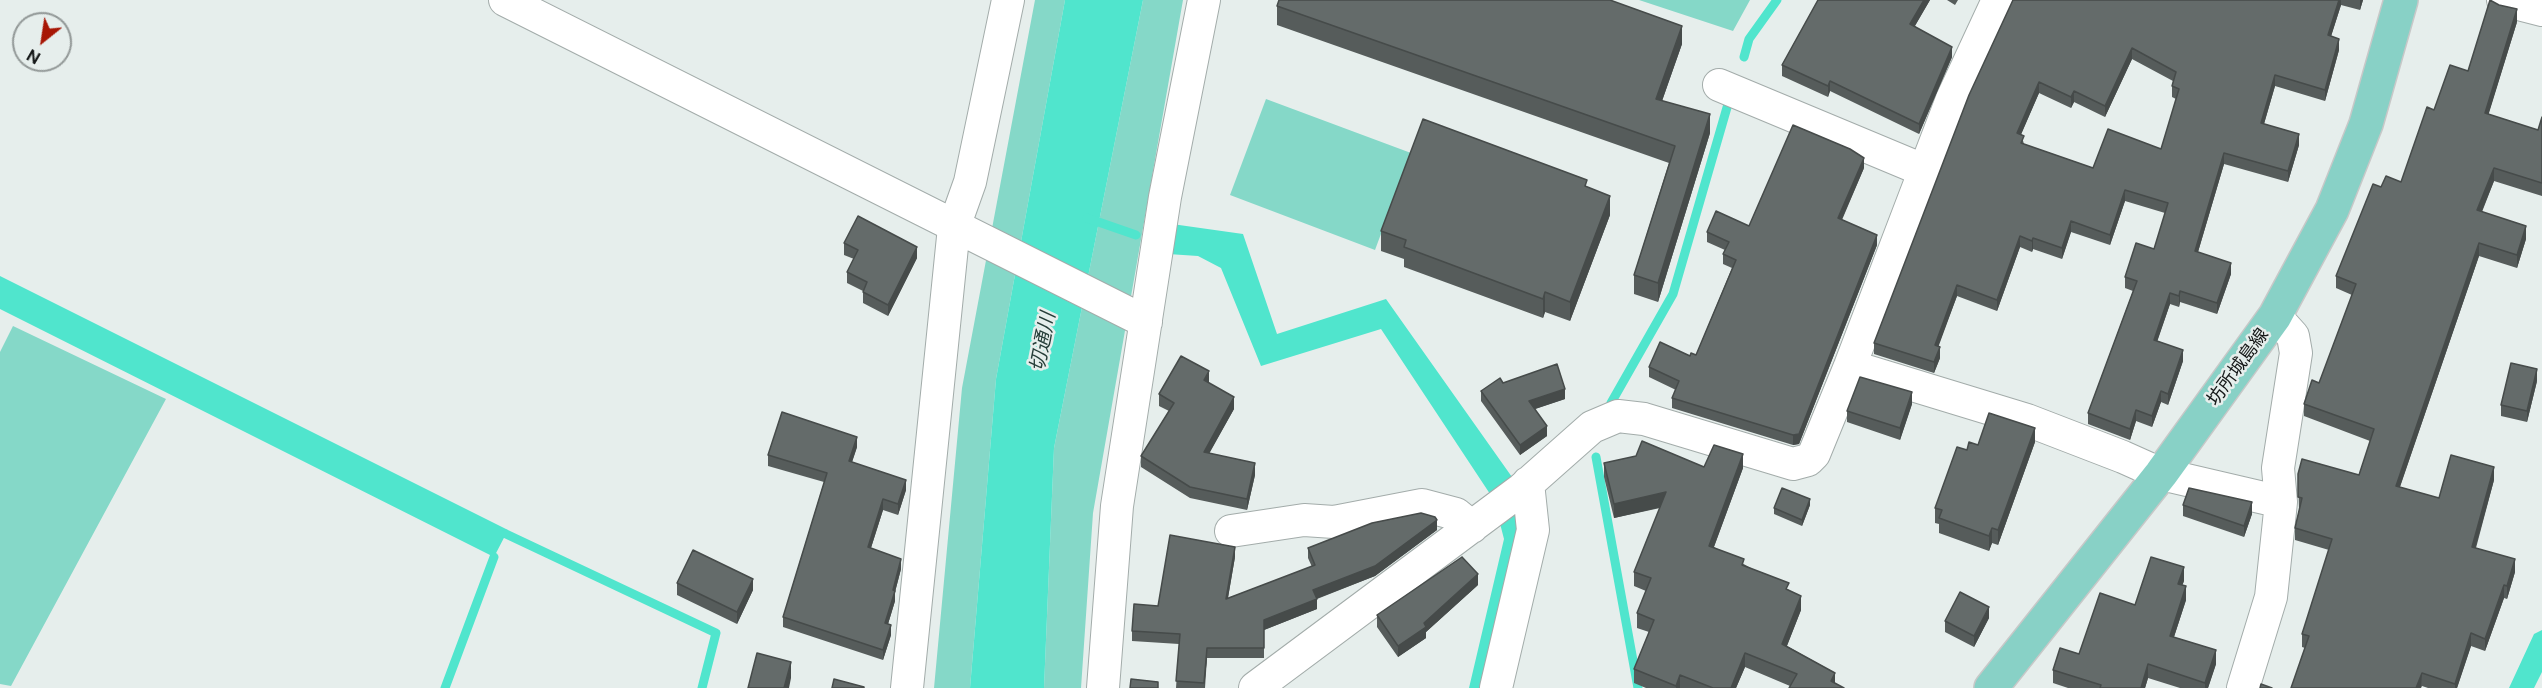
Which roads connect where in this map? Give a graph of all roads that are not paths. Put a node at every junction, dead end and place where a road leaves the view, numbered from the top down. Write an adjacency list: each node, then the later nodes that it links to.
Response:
1 (505, 0): 10 (street)
2 (1008, 0): 10 (street)
3 (1204, 0): 12 (street)
4 (1998, 0): 9 (street)
5 (2401, 0): 11 (main road, 坊所城島線)
6 (2503, 0): 7 (street)
7 (2542, 10)
8 (1719, 85): 9 (street)
9 (1923, 170): 13 (street)
10 (960, 230): 12 (street); 19 (street)
11 (2275, 316): 14 (main road, 坊所城島線); 16 (street)
12 (1140, 320): 20 (street)
13 (1850, 366): 14 (street); 15 (street)
14 (2161, 474): 16 (street); 23 (main road, 坊所城島線)
15 (1525, 486): 17 (street); 22 (street)
16 (2281, 502): 24 (street)
17 (1478, 522): 18 (street); 21 (street)
18 (1232, 531)
19 (907, 688)
20 (1103, 688)
21 (1255, 688)
22 (1496, 688)
23 (1991, 688)
24 (2242, 688)

